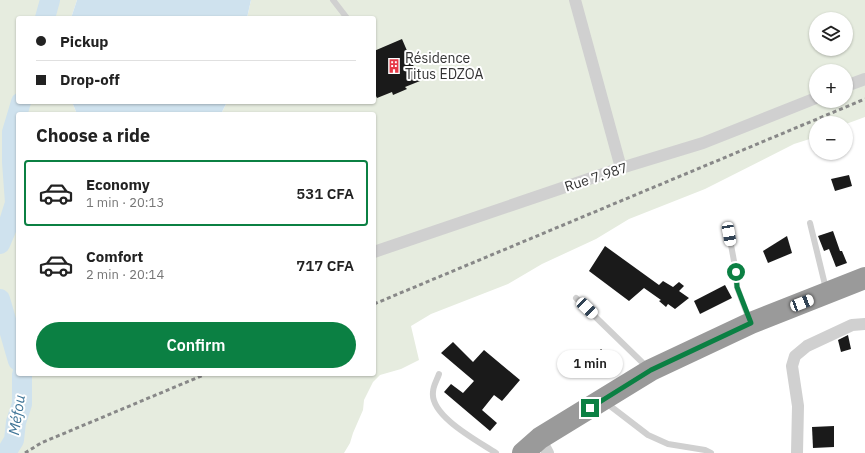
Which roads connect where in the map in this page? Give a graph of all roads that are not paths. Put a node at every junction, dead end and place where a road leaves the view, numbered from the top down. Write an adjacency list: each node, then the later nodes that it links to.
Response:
1 (333, 0): 3 (lane)
2 (575, 0): 7 (street)
3 (345, 16)
4 (865, 79): 5 (street)
5 (853, 83)
6 (809, 101): 7 (street, Rue 7.987)
7 (621, 168): 10 (street, Rue 7.987)
8 (810, 223): 12 (lane)
9 (729, 234): 14 (lane)
10 (376, 251)
11 (865, 278): 12 (highway)
12 (827, 293): 14 (highway)
13 (576, 298): 16 (lane)
14 (751, 323): 16 (highway)
15 (865, 324): 23 (street)
16 (651, 370): 18 (highway)
17 (439, 374): 20 (lane)
18 (602, 400): 19 (highway); 22 (lane)
19 (544, 446): 21 (highway)
20 (496, 453)
21 (523, 453)
22 (710, 453)
23 (797, 453)

